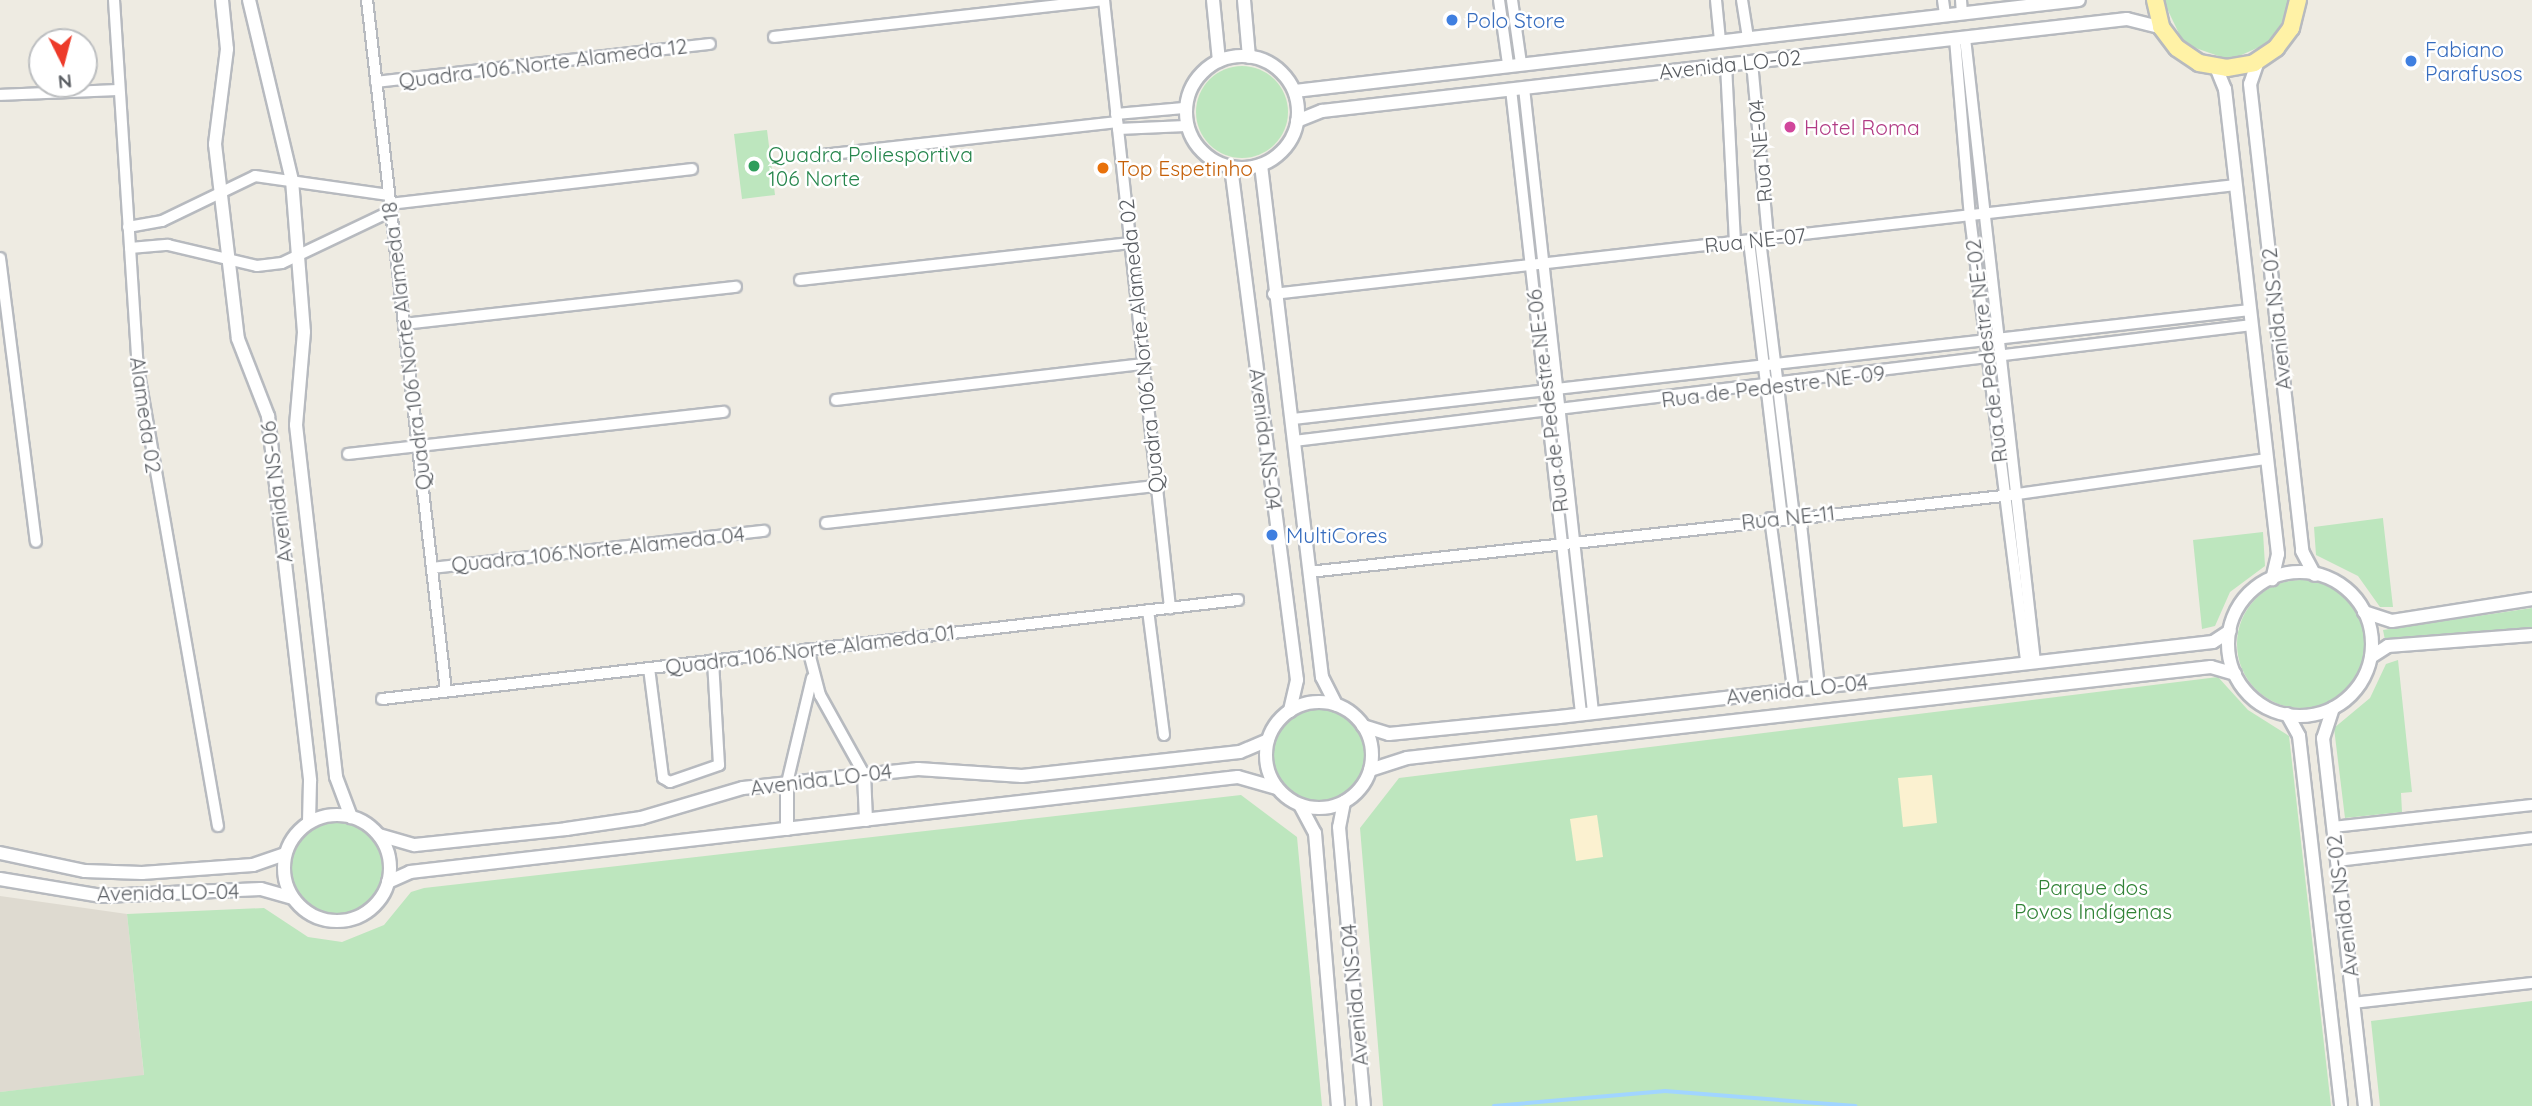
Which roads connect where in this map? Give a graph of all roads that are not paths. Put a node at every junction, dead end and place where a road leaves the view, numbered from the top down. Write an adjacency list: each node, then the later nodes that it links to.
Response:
1 (114, 0): 33 (street, Alameda 02)
2 (222, 0): 46 (street, Avenida NS-06)
3 (249, 0): 44 (street, Avenida NS-06)
4 (367, 0): 31 (street, Quadra 106 Norte Alameda 18)
5 (1104, 0): 19 (street); 38 (street, Quadra 106 Norte Alameda 02)
6 (1213, 0): 25 (street)
7 (1244, 0): 24 (street)
8 (1499, 0): 28 (street)
9 (1512, 0): 28 (street)
10 (1716, 0): 22 (street)
11 (1742, 0): 20 (street)
12 (1943, 0): 17 (street)
13 (2079, 0): 16 (street, Avenida LO-02)
14 (2155, 0): 18 (main road)
15 (2302, 3): 26 (main road)
16 (1961, 6): 17 (street, Avenida LO-02)
17 (1945, 15): 20 (street, Avenida LO-02)
18 (2162, 28): 21 (street, Avenida LO-02); 30 (main road)
19 (774, 37)
20 (1748, 37): 22 (street, Avenida LO-02)
21 (1960, 38): 27 (street, Avenida LO-02); 48 (street, Rua de Pedestre NE-02); 49 (street, Rua de Pedestre NE-02)
22 (1720, 40): 28 (street, Avenida LO-02)
23 (710, 44): 31 (street, Quadra 106 Norte Alameda 12)
24 (1249, 57): 25 (street); 34 (street)
25 (1219, 61): 36 (street)
26 (2258, 61): 30 (main road); 97 (street, Avenida NS-02)
27 (1752, 62): 29 (street, Avenida LO-02); 51 (street, Rua NE-04)
28 (1514, 64): 34 (street, Avenida LO-02)
29 (1726, 65): 32 (street, Avenida LO-02); 52 (street, Rua NE-04)
30 (2216, 67): 45 (street, Avenida NS-02)
31 (376, 82): 47 (street, Quadra 106 Norte Alameda 18)
32 (1517, 89): 37 (street, Avenida LO-02); 57 (street, Rua de Pedestre NE-06); 59 (street, Rua de Pedestre NE-06)
33 (119, 90): 35 (street); 50 (street, Alameda 02)
34 (1295, 91): 37 (street)
35 (0, 95)
36 (1184, 108): 38 (street); 39 (street)
37 (1297, 121): 41 (street)
38 (1117, 122): 39 (street); 40 (street); 53 (street, Quadra 106 Norte Alameda 02)
39 (1186, 127): 42 (street)
40 (823, 155)
41 (1261, 165): 42 (street); 62 (street, Avenida NS-04)
42 (1231, 167): 119 (street, Avenida NS-04)
43 (692, 169): 47 (street)
44 (292, 180): 46 (street); 47 (street); 55 (street, Avenida NS-06)
45 (2236, 185): 48 (street, Rua NE-07); 63 (street, Avenida NS-02)
46 (220, 191): 50 (street); 58 (street, Avenida NS-06)
47 (390, 204): 55 (street); 64 (street, Quadra 106 Norte Alameda 18)
48 (1985, 215): 49 (street, Rua NE-07); 66 (street, Rua de Pedestre NE-02)
49 (1970, 217): 51 (street, Rua NE-07); 67 (street, Rua de Pedestre NE-02)
50 (128, 227): 54 (street, Alameda 02)
51 (1759, 240): 52 (street, Rua NE-07); 71 (street, Rua NE-04)
52 (1735, 242): 57 (street, Rua NE-07)
53 (1130, 243): 60 (street); 70 (street, Quadra 106 Norte Alameda 02)
54 (130, 248): 58 (street); 135 (street, Alameda 02)
55 (301, 253): 58 (street); 132 (street, Avenida NS-06)
56 (0, 258): 93 (street)
57 (1543, 262): 59 (street, Rua NE-07); 74 (street, Rua de Pedestre NE-06)
58 (229, 263): 134 (street, Avenida NS-06)
59 (1531, 263): 62 (street, Rua NE-07); 73 (street, Rua de Pedestre NE-06)
60 (800, 280)
61 (736, 287): 64 (street)
62 (1273, 294): 79 (street, Avenida NS-04)
63 (2250, 310): 65 (street, Avenida NS-02); 66 (street, Rua de Pedestre NE-09)
64 (404, 324): 81 (street, Quadra 106 Norte Alameda 18)
65 (2252, 325): 68 (street, Rua de Pedestre NE-09); 83 (street, Avenida NS-02)
66 (1999, 343): 67 (street, Rua de Pedestre NE-09); 68 (street, Rua de Pedestre NE-02)
67 (1986, 345): 69 (street, Rua de Pedestre NE-02); 71 (street, Rua de Pedestre NE-09)
68 (2001, 360): 69 (street, Rua de Pedestre NE-09); 85 (street, Rua de Pedestre NE-02)
69 (1988, 361): 72 (street, Rua de Pedestre NE-09); 86 (street, Rua de Pedestre NE-02)
70 (1143, 364): 75 (street); 84 (street, Quadra 106 Norte Alameda 02)
71 (1771, 369): 72 (street, Rua NE-04); 74 (street, Rua de Pedestre NE-09)
72 (1773, 385): 76 (street, Rua de Pedestre NE-09); 87 (street); 88 (street)
73 (1547, 392): 74 (street, Rua de Pedestre NE-09); 78 (street, Rua de Pedestre NE-06); 79 (street, Rua de Pedestre NE-09)
74 (1559, 392): 76 (street, Rua de Pedestre NE-06)
75 (836, 400)
76 (1561, 410): 78 (street, Rua de Pedestre NE-09); 92 (street, Rua de Pedestre NE-06)
77 (724, 412): 81 (street)
78 (1548, 412): 80 (street, Rua de Pedestre NE-09); 94 (street, Rua de Pedestre NE-06)
79 (1293, 419): 80 (street, Avenida NS-04)
80 (1294, 441): 96 (street, Avenida NS-04)
81 (418, 446): 82 (street); 95 (street, Quadra 106 Norte Alameda 18)
82 (348, 454)
83 (2267, 459): 85 (street, Rua NE-11); 98 (street, Avenida NS-02)
84 (1157, 486): 90 (street); 101 (street, Quadra 106 Norte Alameda 02)
85 (2016, 494): 86 (street, Rua NE-11); 109 (street, Rua de Pedestre NE-02)
86 (2003, 496): 87 (street, Rua NE-11); 109 (street, Rua de Pedestre NE-02)
87 (1797, 515): 88 (street, Rua NE-11); 113 (street)
88 (1782, 517): 89 (street, Rua NE-11)
89 (1770, 518): 92 (street, Rua NE-11); 114 (street)
90 (826, 523)
91 (764, 531): 95 (street, Quadra 106 Norte Alameda 04)
92 (1576, 541): 94 (street, Rua NE-11); 120 (street, Rua de Pedestre NE-06)
93 (36, 542)
94 (1563, 542): 96 (street, Rua NE-11); 120 (street, Rua de Pedestre NE-06)
95 (432, 568): 115 (street, Quadra 106 Norte Alameda 18)
96 (1309, 572): 117 (street, Avenida NS-04)
97 (2315, 575): 98 (street); 103 (street)
98 (2272, 579): 104 (street)
99 (1238, 600): 101 (street, Quadra 106 Norte Alameda 01)
100 (2532, 600): 103 (street)
101 (1170, 608): 102 (street, Quadra 106 Norte Alameda 01)
102 (1148, 610): 106 (street, Quadra 106 Norte Alameda 01); 123 (street)
103 (2364, 612): 107 (street)
104 (2230, 631): 109 (street, Avenida LO-04); 111 (street)
105 (2532, 635): 107 (street)
106 (808, 649): 108 (street, Quadra 106 Norte Alameda 01); 112 (street)
107 (2371, 657): 118 (street)
108 (713, 660): 110 (street, Quadra 106 Norte Alameda 01); 110 (street)
109 (2030, 662): 113 (street, Avenida LO-04)
110 (649, 668): 115 (street, Quadra 106 Norte Alameda 01)
111 (2235, 674): 121 (street); 125 (street, Avenida LO-04)
112 (812, 678): 126 (street); 127 (street)
113 (1819, 686): 114 (street, Avenida LO-04)
114 (1793, 689): 120 (street, Avenida LO-04)
115 (446, 691): 116 (street, Quadra 106 Norte Alameda 01)
116 (382, 699)
117 (1335, 705): 119 (street); 122 (street)
118 (2333, 708): 121 (street); 136 (street, Avenida NS-02)
119 (1290, 711): 124 (street, Avenida NS-04)
120 (1587, 713): 122 (street, Avenida LO-04)
121 (2287, 714): 150 (street, Avenida NS-02)
122 (1363, 726): 125 (street)
123 (1164, 735)
124 (1268, 740): 126 (street, Avenida LO-04); 128 (street)
125 (1370, 770): 129 (street)
126 (864, 774): 127 (street, Avenida LO-04); 133 (street)
127 (787, 783): 137 (street); 138 (street, Avenida LO-04)
128 (1276, 788): 130 (street, Avenida NS-04); 133 (street)
129 (1344, 802): 130 (street); 149 (street, Avenida NS-04)
130 (1300, 805): 148 (street, Avenida NS-04)
131 (2532, 805): 136 (street)
132 (351, 817): 134 (street); 138 (street)
133 (866, 820): 137 (street)
134 (309, 822): 141 (street)
135 (218, 826)
136 (2333, 827): 142 (street, Avenida NS-02)
137 (788, 829): 144 (street)
138 (379, 835): 144 (street)
139 (2532, 838): 142 (street)
140 (0, 853): 141 (street, Avenida LO-04)
141 (285, 854): 145 (street)
142 (2337, 861): 147 (street, Avenida NS-02)
143 (0, 879): 145 (street, Avenida LO-04)
144 (388, 882): 145 (street)
145 (293, 898)
146 (2532, 983): 147 (street)
147 (2353, 1003): 151 (street, Avenida NS-02)
148 (1338, 1106)
149 (1364, 1106)
150 (2341, 1106)
151 (2365, 1106)

